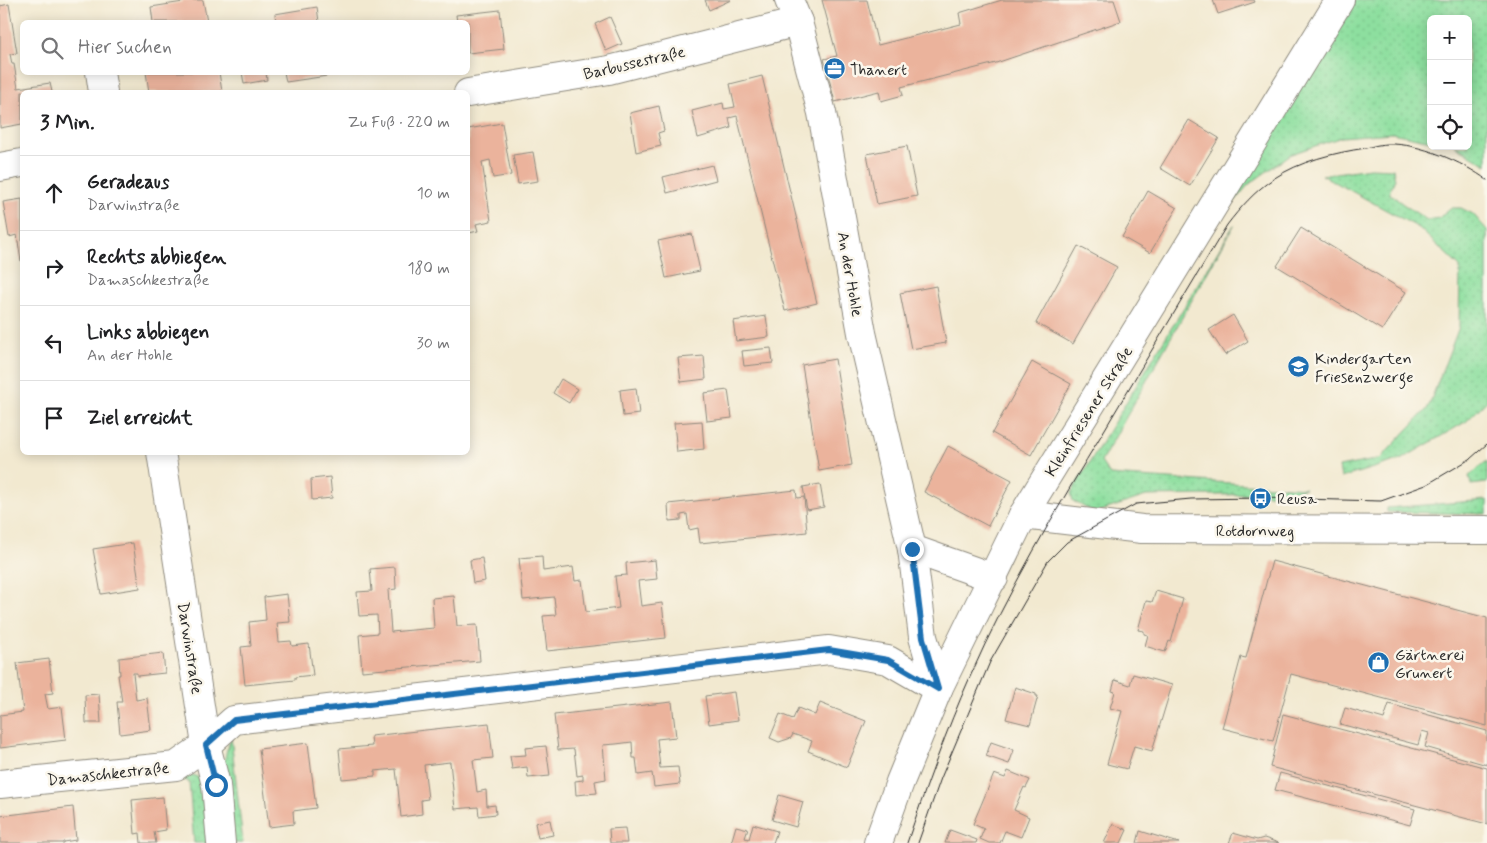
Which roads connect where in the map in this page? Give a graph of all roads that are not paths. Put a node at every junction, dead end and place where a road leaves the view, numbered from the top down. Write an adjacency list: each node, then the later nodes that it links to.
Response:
1 (1340, 0): 9 (street, Kleinfriesener Straße)
2 (794, 11): 5 (street, Barbussestraße); 11 (street, An der Hohle)
3 (100, 75): 4 (street)
4 (103, 90)
5 (470, 93)
6 (20, 163): 7 (street)
7 (0, 167)
8 (161, 455): 14 (street, Darwinstraße)
9 (1023, 515): 10 (street, Rotdornweg); 12 (street, Kleinfriesener Straße)
10 (1487, 530)
11 (912, 549): 12 (street); 13 (street, An der Hohle)
12 (994, 578): 13 (street, Kleinfriesener Straße)
13 (938, 689): 14 (street, Damaschkestraße); 17 (street, Kleinfriesener Straße)
14 (206, 745): 15 (street, Damaschkestraße); 16 (street, Darwinstraße)
15 (0, 784)
16 (221, 843)
17 (878, 843)

